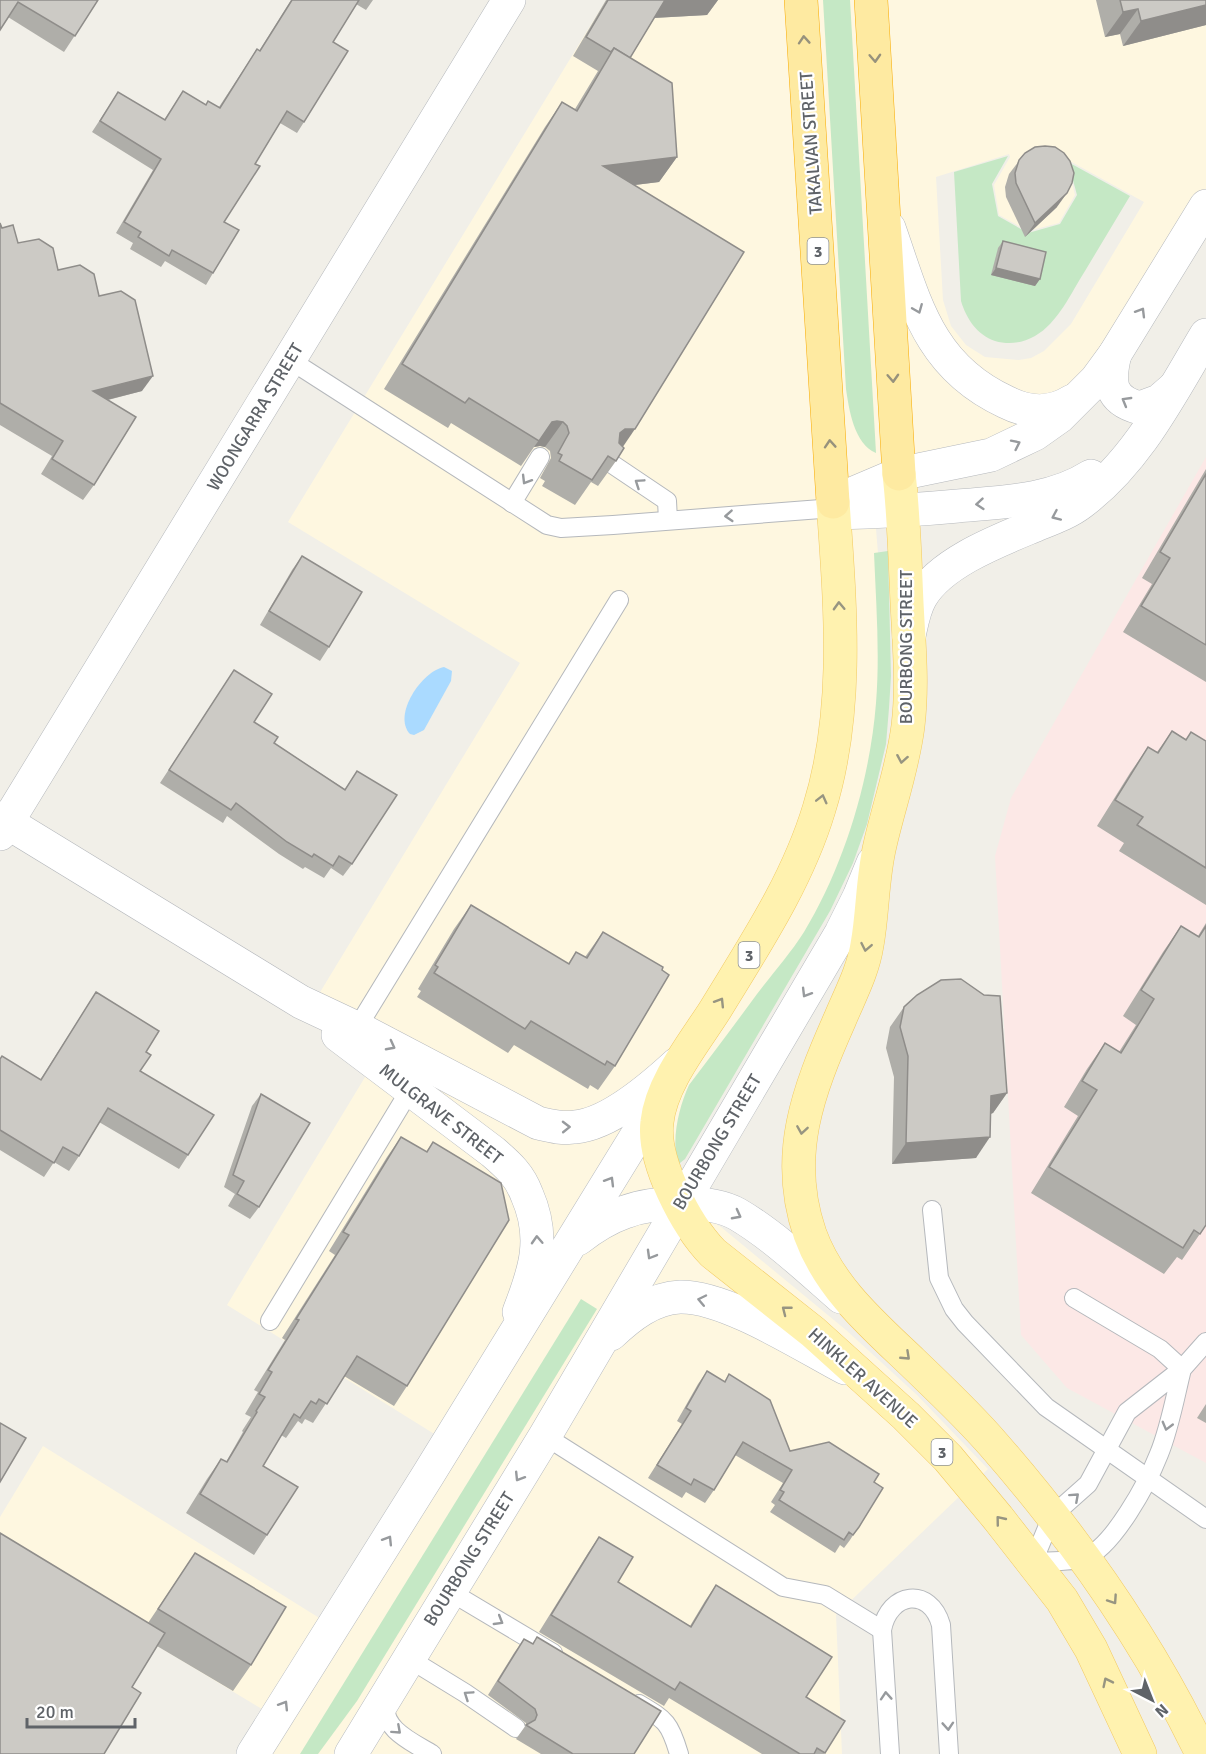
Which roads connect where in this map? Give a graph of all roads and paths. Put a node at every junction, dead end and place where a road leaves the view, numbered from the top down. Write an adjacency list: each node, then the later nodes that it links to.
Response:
1 (509, 0): 8 (street, WOONGARRA STREET)
2 (801, 0): 16 (highway, TAKALVAN STREET / 3, one-way to 2)
3 (871, 0): 5 (highway, 3, one-way to 5)
4 (1206, 206): 7 (street, one-way to 4)
5 (884, 215): 10 (street, one-way to 10); 14 (highway, 3, one-way to 14)
6 (1206, 335): 9 (street)
7 (1115, 354): 9 (street, one-way to 7); 10 (street)
8 (290, 360): 15 (lane); 21 (street, WOONGARRA STREET)
9 (1174, 388): 11 (street)
10 (1083, 394): 14 (street, one-way to 10)
11 (1145, 435): 17 (street, one-way to 17); 20 (street, one-way to 20)
12 (540, 457): 15 (lane, one-way to 15)
13 (612, 464): 18 (lane, one-way to 13)
14 (898, 474): 16 (street); 17 (main road, BOURBONG STREET / 3)
15 (512, 503): 18 (lane)
16 (834, 508): 17 (street); 18 (lane, one-way to 18); 25 (main road, 3, one-way to 16)
17 (903, 512): 20 (main road, BOURBONG STREET / 3)
18 (668, 520)
19 (619, 600): 24 (lane)
20 (909, 638): 22 (main road, BOURBONG STREET / 3, one-way to 22)
21 (2, 825): 23 (street, MULGRAVE STREET)
22 (879, 848): 28 (street, BOURBONG STREET / 3, one-way to 28); 32 (main road, 3, one-way to 32)
23 (301, 1002): 24 (street, MULGRAVE STREET); 26 (street, MULGRAVE STREET)
24 (357, 1028): 25 (street, MULGRAVE STREET, one-way to 25)
25 (689, 1052): 27 (main road, 3)
26 (410, 1090): 33 (lane); 36 (street, MULGRAVE STREET, one-way to 26)
27 (664, 1092): 28 (main road, 3); 30 (street, one-way to 27)
28 (680, 1204): 30 (street); 32 (street, 3, one-way to 32); 35 (street, BOURBONG STREET, one-way to 35); 38 (main road, HINKLER AVENUE / 3, one-way to 28)
29 (932, 1210): 40 (lane)
30 (567, 1248): 36 (street)
31 (1074, 1298): 37 (lane)
32 (863, 1316): 42 (main road, 3, one-way to 42)
33 (270, 1321)
34 (1206, 1342): 37 (lane)
35 (596, 1348): 38 (street, one-way to 35); 39 (street, BOURBONG STREET)
36 (503, 1355): 53 (street, one-way to 36)
37 (1182, 1369): 40 (lane); 41 (lane, one-way to 41)
38 (868, 1380): 45 (main road, HINKLER AVENUE / 3, one-way to 38)
39 (545, 1436): 46 (street, BOURBONG STREET, one-way to 46); 47 (lane)
40 (1107, 1450): 41 (lane); 42 (lane, one-way to 40)
41 (1148, 1478): 43 (lane); 44 (lane)
42 (1052, 1516): 44 (main road, 3); 45 (lane)
43 (1206, 1519)
44 (1085, 1558): 45 (lane); 60 (main road, 3, one-way to 60)
45 (1033, 1562): 59 (main road, HINKLER AVENUE / 3, one-way to 45)
46 (449, 1591): 48 (street, BOURBONG STREET); 49 (lane, one-way to 49)
47 (882, 1630): 57 (lane, one-way to 47); 58 (lane, one-way to 58)
48 (408, 1658): 50 (street, BOURBONG STREET); 52 (lane, one-way to 48)
49 (567, 1661)
50 (388, 1692): 54 (street, BOURBONG STREET); 55 (lane, one-way to 55)
51 (626, 1697): 56 (lane)
52 (516, 1728)
53 (253, 1754)
54 (351, 1754)
55 (432, 1754)
56 (679, 1754)
57 (890, 1754)
58 (949, 1754)
59 (1140, 1754)
60 (1202, 1754)

